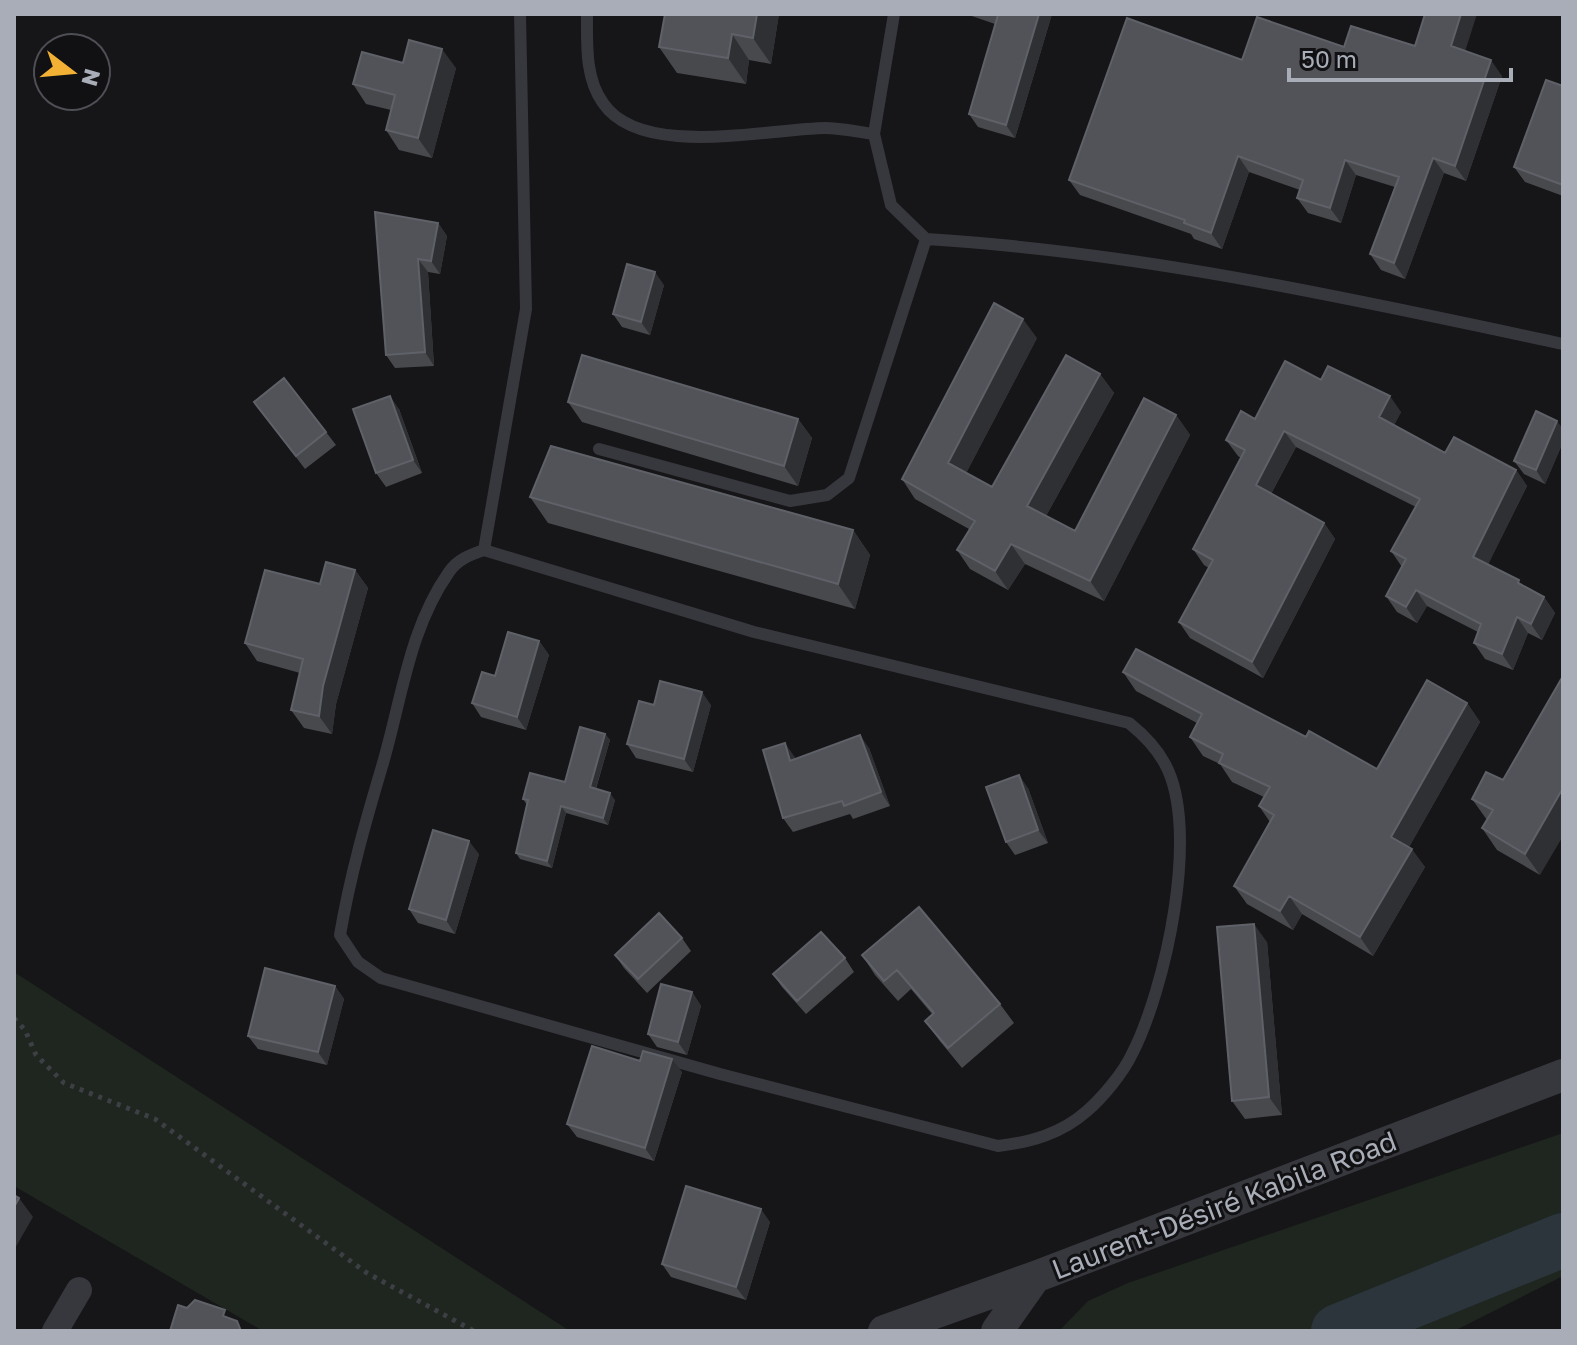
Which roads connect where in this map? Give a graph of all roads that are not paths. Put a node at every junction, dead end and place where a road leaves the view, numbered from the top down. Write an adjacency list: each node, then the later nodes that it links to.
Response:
1 (520, 14): 8 (lane)
2 (587, 14): 4 (lane)
3 (894, 14): 4 (lane)
4 (874, 134): 5 (lane)
5 (926, 239): 6 (lane); 7 (lane)
6 (1563, 344)
7 (599, 449)
8 (484, 550): 8 (lane)
9 (1563, 1075): 10 (street, Laurent-Désiré Kabila Road)
10 (1035, 1277): 12 (street, Laurent-Désiré Kabila Road); 15 (street)
11 (79, 1290): 13 (street)
12 (925, 1324): 14 (street, Laurent-Désiré Kabila Road)
13 (55, 1331)
14 (884, 1331)
15 (997, 1331)

